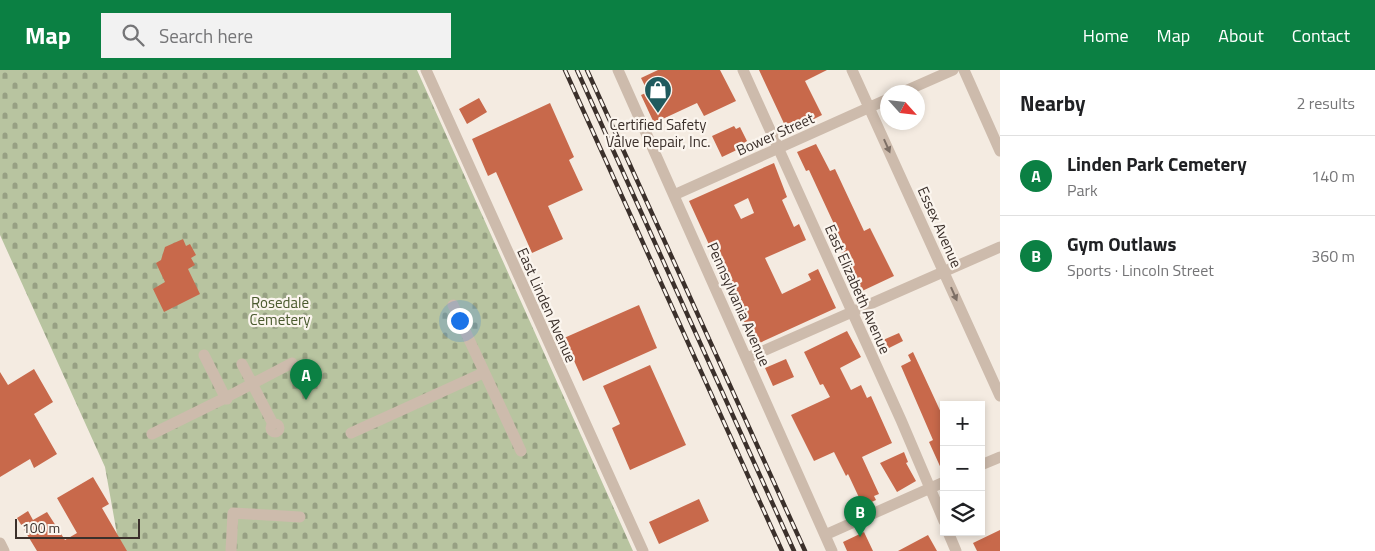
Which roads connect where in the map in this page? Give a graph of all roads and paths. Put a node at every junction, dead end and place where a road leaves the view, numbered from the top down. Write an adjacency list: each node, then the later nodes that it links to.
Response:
1 (426, 70): 40 (street, East Linden Avenue)
2 (618, 70): 12 (street, Pennsylvania Avenue)
3 (743, 70): 10 (street, East Elizabeth Avenue)
4 (852, 70): 9 (street, Essex Avenue)
5 (953, 70): 7 (street)
6 (964, 70): 11 (street)
7 (919, 85)
8 (880, 103): 9 (street, Bower Street)
9 (869, 108): 10 (street, Bower Street); 14 (street, Essex Avenue, one-way to 14)
10 (778, 148): 12 (street, Bower Street); 16 (street, East Elizabeth Avenue)
11 (1000, 150)
12 (674, 195): 18 (street, Pennsylvania Avenue)
13 (1000, 247): 14 (street)
14 (944, 272): 16 (street); 23 (street, Essex Avenue, one-way to 23)
15 (453, 305): 21 (street)
16 (853, 313): 18 (street); 32 (street, East Elizabeth Avenue)
17 (204, 355): 24 (street)
18 (747, 358): 35 (street, Pennsylvania Avenue)
19 (292, 363): 22 (street)
20 (242, 364): 22 (street)
21 (483, 373): 26 (street); 28 (street)
22 (252, 384): 24 (street); 25 (street)
23 (1000, 396)
24 (225, 397): 27 (street)
25 (273, 424)
26 (351, 433)
27 (152, 434)
28 (521, 451)
29 (1000, 457): 30 (street)
30 (985, 463)
31 (940, 484): 32 (street)
32 (930, 488): 33 (street, East Elizabeth Avenue); 35 (street)
33 (940, 512)
34 (300, 517): 39 (street)
35 (825, 535): 41 (street, Pennsylvania Avenue)
36 (950, 536): 42 (street)
37 (0, 543): 38 (street)
38 (4, 551)
39 (230, 551)
40 (643, 551)
41 (832, 551)
42 (956, 551)

